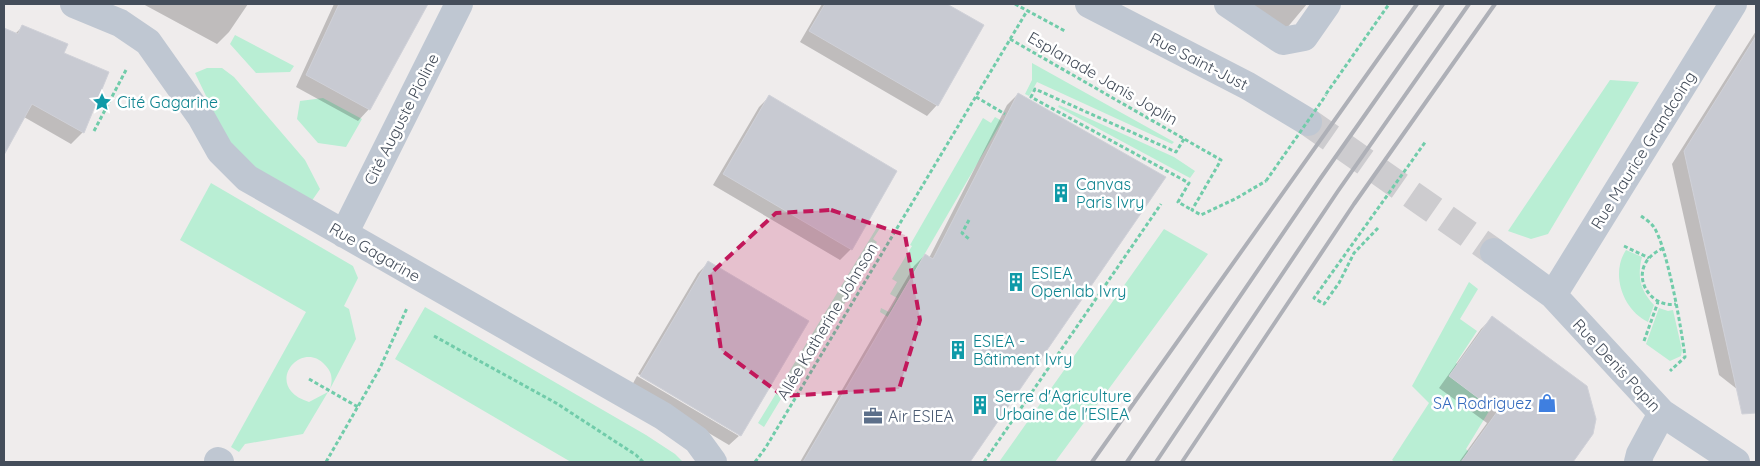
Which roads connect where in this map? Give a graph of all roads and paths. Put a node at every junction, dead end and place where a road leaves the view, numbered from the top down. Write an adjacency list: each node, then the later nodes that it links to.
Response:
1 (74, 4): 10 (street, Rue Gagarine)
2 (459, 4): 25 (street, Cité Auguste Pioline)
3 (1015, 4): 9 (path)
4 (1088, 4): 16 (street, Rue Saint-Just)
5 (1228, 4): 6 (street)
6 (1327, 4)
7 (1389, 4): 21 (path, bridge)
8 (1733, 4): 32 (street, Rue Maurice Grandcoing)
9 (1027, 10): 11 (path); 12 (path, Allée Katherine Johnson)
10 (125, 13): 13 (street, Rue Gagarine)
11 (1057, 26)
12 (1010, 39): 14 (path, Allée Katherine Johnson); 18 (path, Esplanade Janis Joplin)
13 (148, 42): 17 (path); 25 (street, Rue Gagarine)
14 (976, 97): 15 (path); 44 (path, Allée Katherine Johnson)
15 (1005, 114)
16 (1308, 122)
17 (94, 131)
18 (1184, 139): 21 (path, Esplanade Janis Joplin); 21 (path)
19 (1426, 141): 24 (path)
20 (1161, 204): 45 (path)
21 (1192, 210)
22 (1636, 212): 28 (path)
23 (969, 220): 26 (path)
24 (1378, 228)
25 (344, 234): 31 (street, Rue Gagarine)
26 (969, 239)
27 (1618, 243): 30 (path)
28 (1663, 248): 30 (path); 34 (path)
29 (1494, 252): 32 (street)
30 (1650, 258): 33 (path)
31 (420, 277): 39 (path); 43 (street, Rue Gagarine)
32 (1553, 295): 40 (street, Rue Denis Papin)
33 (1658, 302): 34 (path); 36 (path)
34 (1676, 304): 37 (path)
35 (434, 336): 42 (path)
36 (1643, 344)
37 (1670, 371)
38 (309, 379): 39 (path)
39 (358, 407): 41 (path)
40 (1662, 413): 46 (street); 47 (street, Rue Denis Papin)
41 (326, 462)
42 (643, 462)
43 (713, 462)
44 (755, 462)
45 (984, 462)
46 (1638, 462)
47 (1736, 462)

